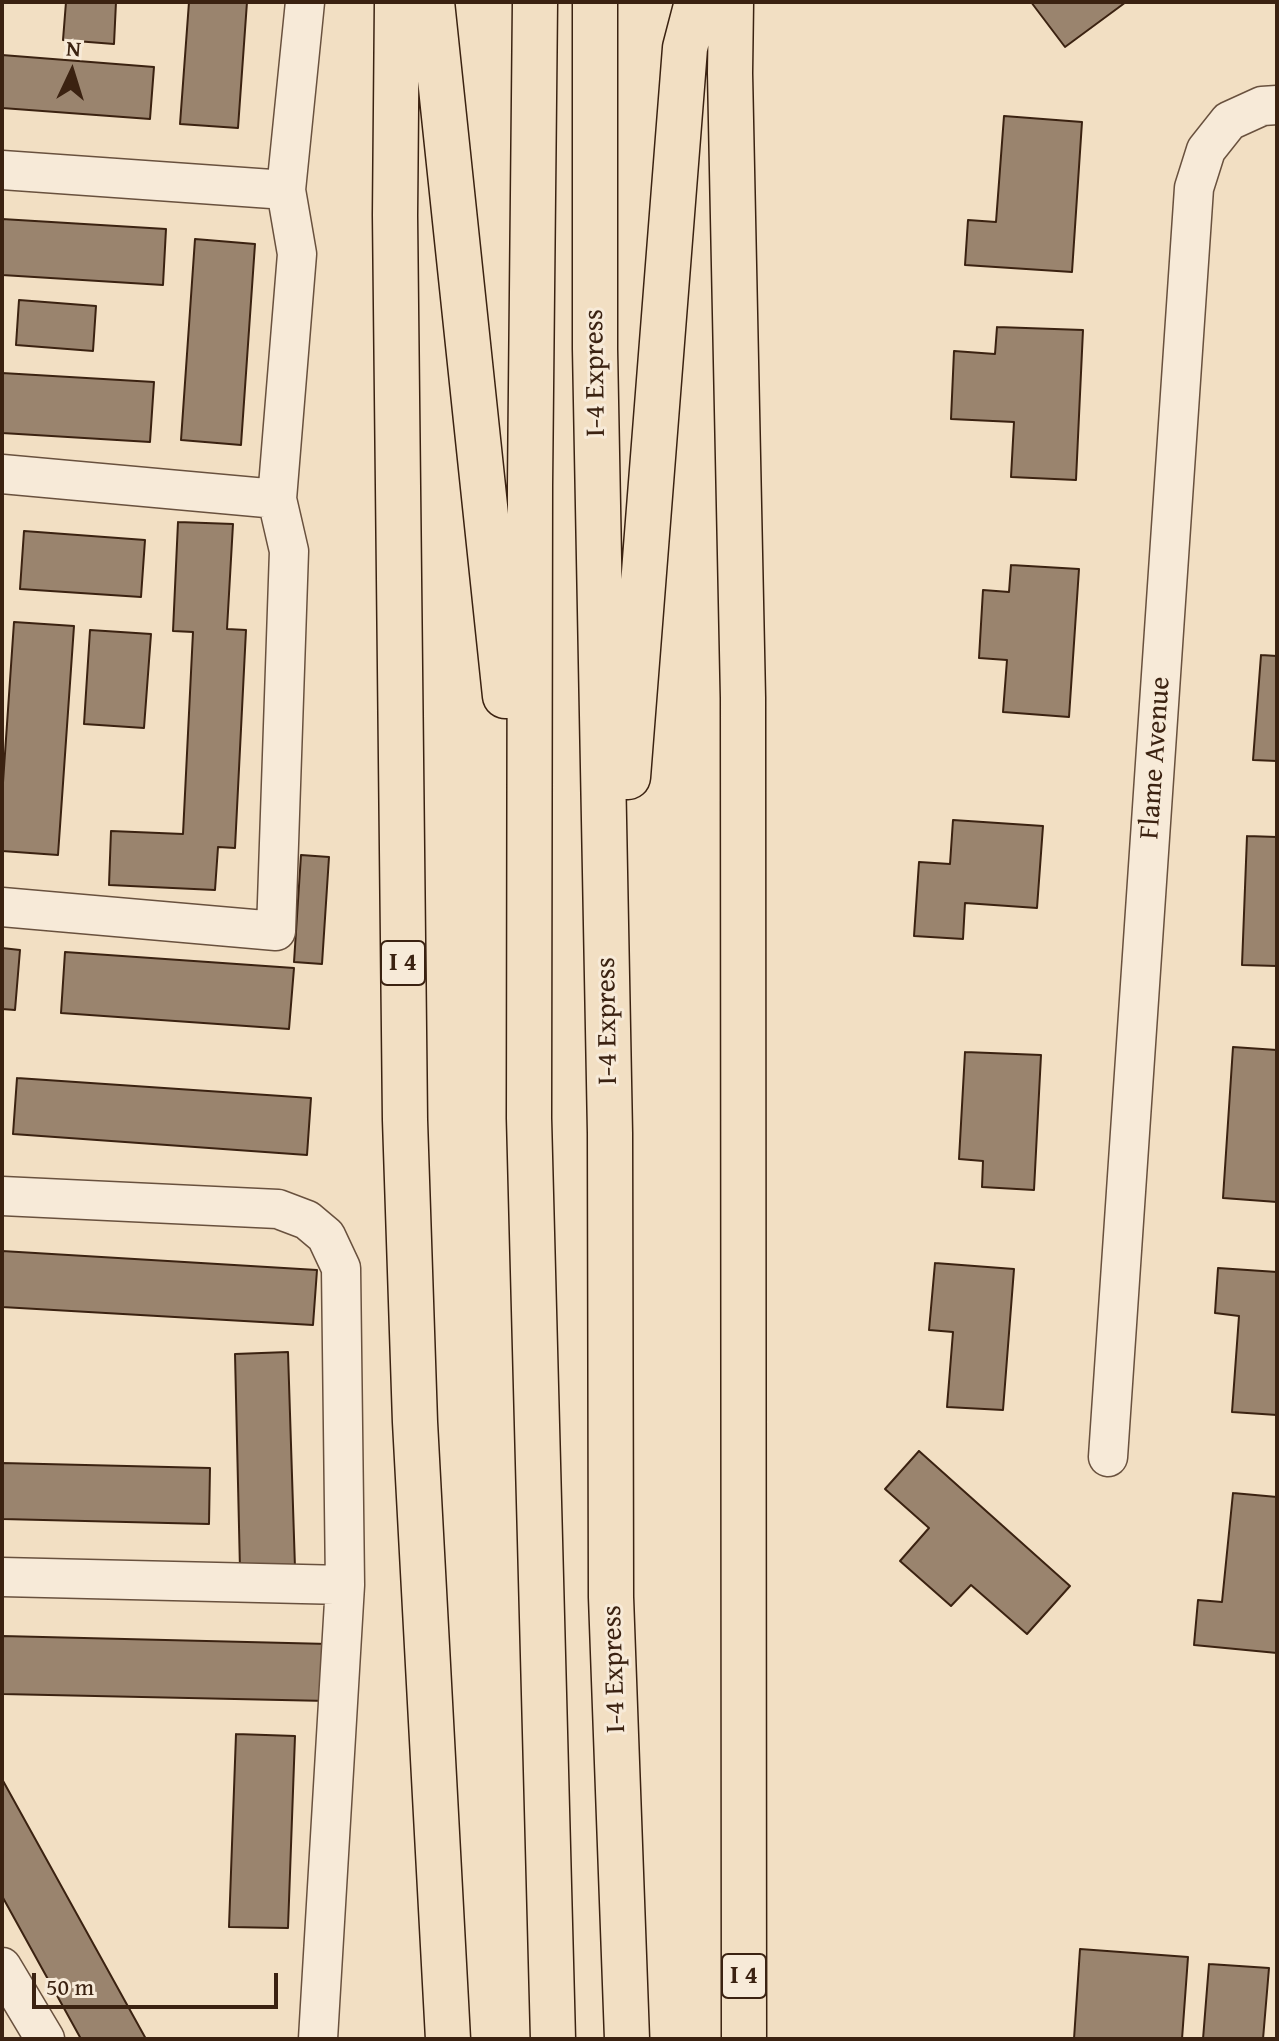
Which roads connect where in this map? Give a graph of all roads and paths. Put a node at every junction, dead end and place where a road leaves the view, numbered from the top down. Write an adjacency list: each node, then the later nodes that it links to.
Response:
1 (305, 2): 10 (street)
2 (397, 2): 23 (highway, I 4)
3 (432, 2): 14 (highway)
4 (535, 2): 14 (highway)
5 (595, 2): 15 (highway, I-4 Express)
6 (697, 2): 15 (highway)
7 (731, 2): 26 (highway, I 4)
8 (1277, 105): 17 (street, Flame Avenue)
9 (2, 170): 10 (street)
10 (286, 190): 12 (street)
11 (2, 474): 12 (street)
12 (277, 499): 13 (street)
13 (2, 907)
14 (529, 922): 24 (highway)
15 (608, 1034): 25 (highway, I-4 Express)
16 (2, 1196): 19 (street)
17 (1108, 1457)
18 (2, 1577): 19 (street)
19 (345, 1585): 22 (street)
20 (2, 1967): 21 (street)
21 (45, 2039)
22 (318, 2039)
23 (448, 2039)
24 (553, 2039)
25 (627, 2039)
26 (744, 2039)

